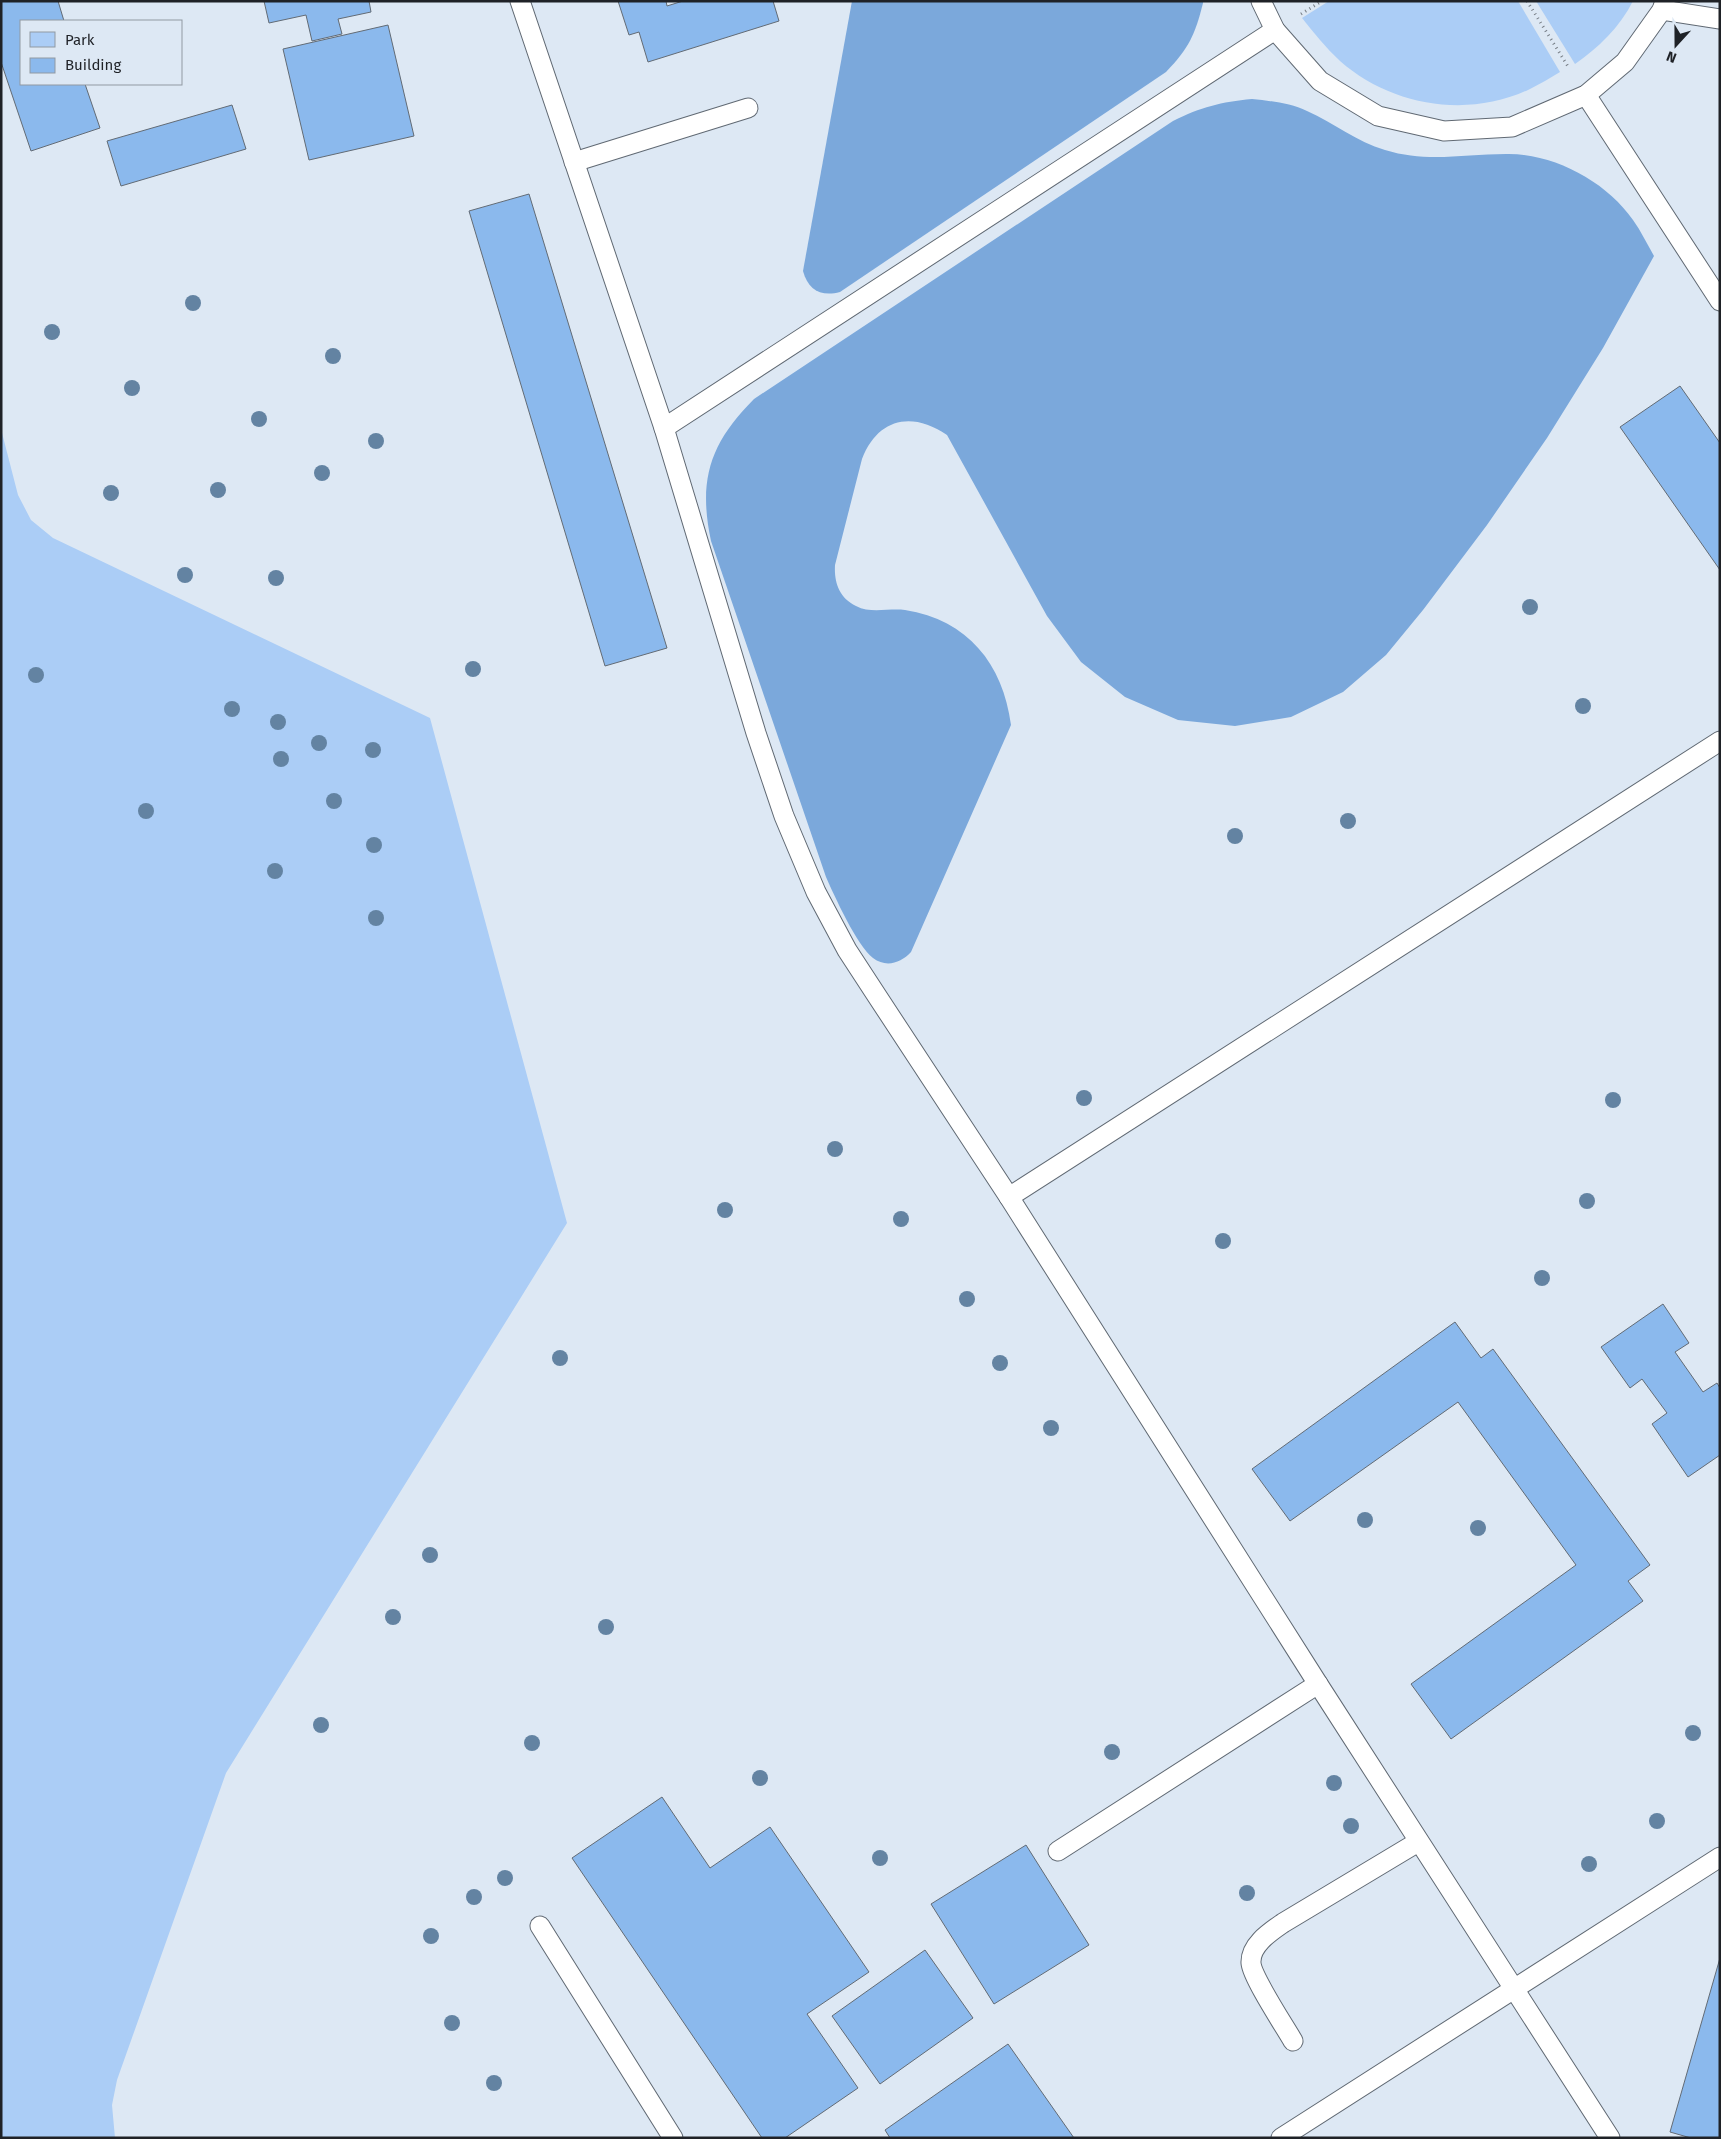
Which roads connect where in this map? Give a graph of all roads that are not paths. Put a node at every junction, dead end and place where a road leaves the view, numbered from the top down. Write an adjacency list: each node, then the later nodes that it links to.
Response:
1 (520, 1): 8 (lane)
2 (1261, 1): 5 (lane)
3 (1664, 5): 4 (lane); 6 (lane)
4 (1720, 19)
5 (1274, 30): 6 (lane); 10 (lane)
6 (1586, 95): 9 (lane)
7 (748, 108): 8 (lane)
8 (574, 162): 10 (lane)
9 (1720, 301)
10 (664, 428): 12 (lane)
11 (1720, 742): 12 (lane)
12 (1009, 1197): 13 (lane)
13 (1318, 1684): 14 (lane); 15 (lane)
14 (1418, 1842): 18 (lane); 19 (lane)
15 (1058, 1851)
16 (1720, 1856): 18 (lane)
17 (540, 1926): 20 (lane)
18 (1514, 1989): 21 (lane); 22 (lane)
19 (1293, 2041)
20 (673, 2138)
21 (1281, 2138)
22 (1610, 2138)

